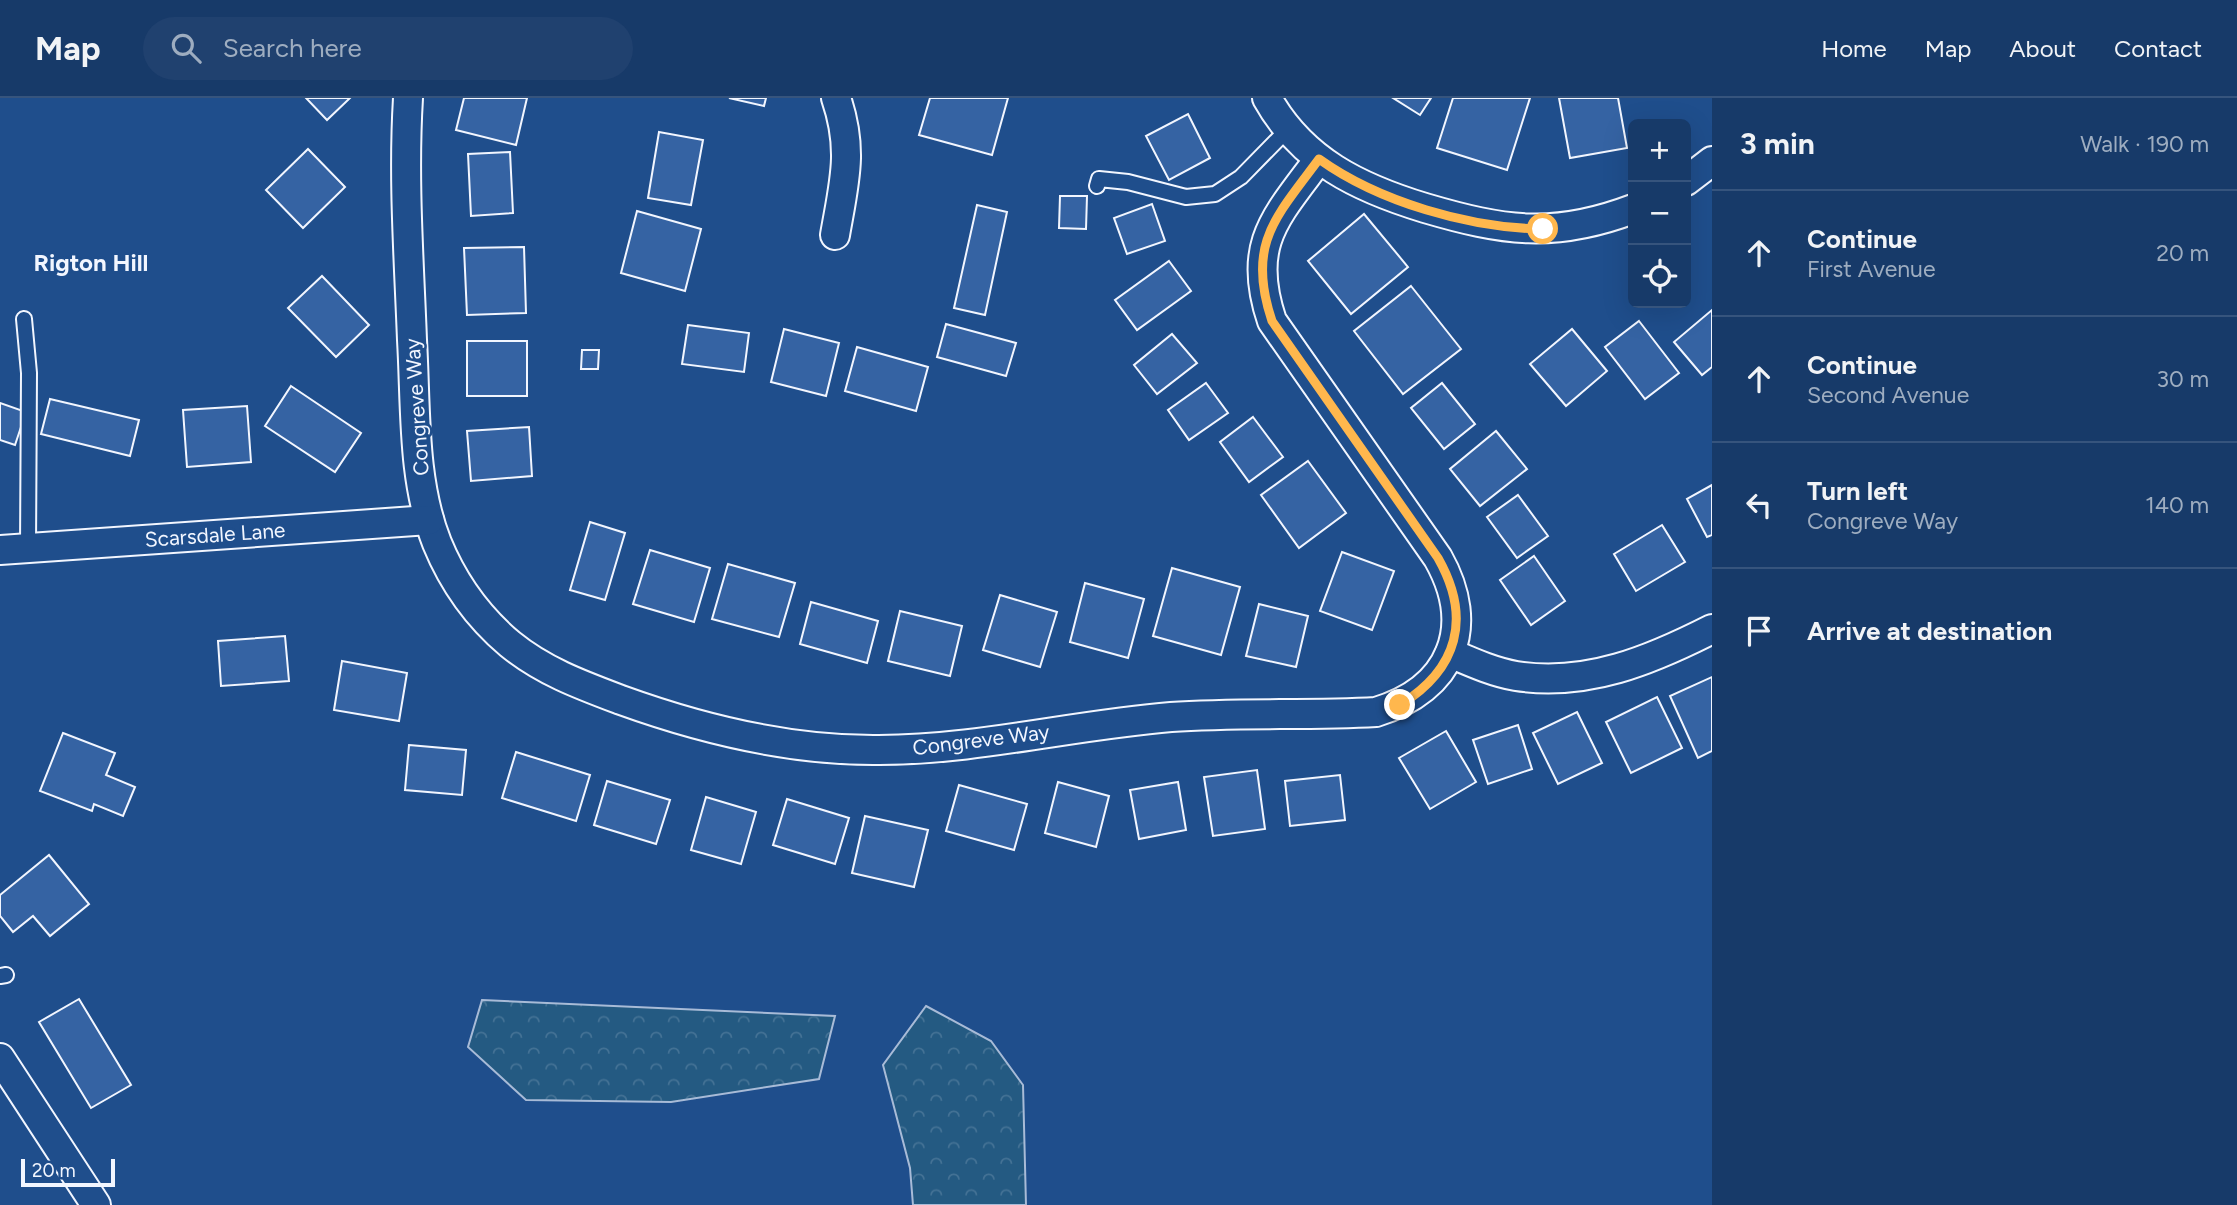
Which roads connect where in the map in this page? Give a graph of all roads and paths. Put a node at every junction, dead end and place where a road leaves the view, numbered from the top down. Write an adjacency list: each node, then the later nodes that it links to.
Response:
1 (408, 98): 12 (street, Congreve Way)
2 (836, 98): 10 (street)
3 (1267, 98): 4 (street)
4 (1289, 128): 5 (street); 8 (lane)
5 (1319, 159): 9 (street); 16 (street, Congreve Way)
6 (1712, 161): 7 (street)
7 (1691, 177)
8 (1097, 186)
9 (1628, 211)
10 (835, 235)
11 (24, 319): 13 (lane)
12 (429, 520): 13 (street, Scarsdale Lane); 16 (street, Congreve Way)
13 (28, 548): 14 (street, Scarsdale Lane)
14 (0, 550)
15 (1712, 629): 16 (street)
16 (1450, 653)
17 (0, 1058): 18 (street)
18 (96, 1205)

